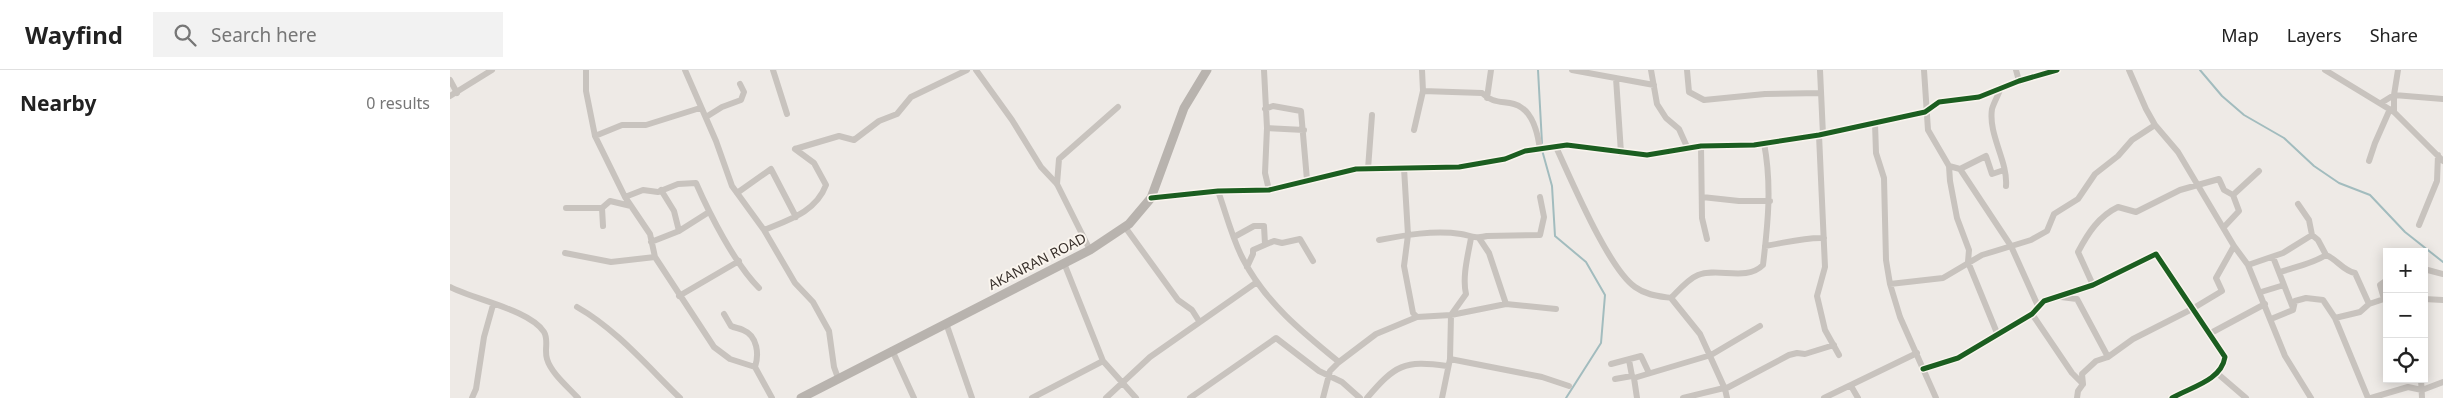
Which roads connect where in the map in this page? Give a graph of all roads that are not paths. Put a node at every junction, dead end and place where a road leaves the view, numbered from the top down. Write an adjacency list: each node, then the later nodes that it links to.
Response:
1 (492, 70): 29 (street)
2 (586, 70): 48 (street)
3 (685, 70): 35 (street)
4 (774, 70): 39 (street)
5 (967, 70): 83 (street)
6 (976, 70): 65 (street)
7 (1207, 70): 76 (main road, AKANRAN ROAD)
8 (1264, 70): 36 (street)
9 (1422, 70): 27 (street)
10 (1491, 70): 31 (street)
11 (1572, 70): 21 (street)
12 (1650, 70): 25 (street)
13 (1687, 70): 28 (street)
14 (1820, 70): 28 (street)
15 (1924, 70): 38 (street)
16 (2016, 70): 23 (street)
17 (2057, 70): 23 (street)
18 (2130, 70): 43 (street)
19 (2325, 70): 33 (street)
20 (2398, 70): 30 (street)
21 (1616, 78): 25 (street); 54 (street)
22 (450, 80): 29 (street)
23 (2019, 81): 26 (street)
24 (740, 84): 41 (street)
25 (1654, 85): 53 (street)
26 (2002, 87): 38 (street); 62 (street)
27 (1423, 91): 31 (street); 46 (street)
28 (1821, 93): 47 (street)
29 (453, 94)
30 (2394, 95): 32 (street); 33 (street); 37 (street)
31 (1487, 98): 52 (street)
32 (2443, 98)
33 (2381, 103): 37 (street)
34 (1118, 107): 65 (street)
35 (700, 108): 41 (street); 48 (street)
36 (1265, 109): 44 (street); 45 (street)
37 (2392, 110): 55 (street); 56 (street)
38 (1925, 112): 42 (street); 58 (street)
39 (787, 114)
40 (1372, 115): 60 (street)
41 (706, 117): 71 (street)
42 (1875, 123): 47 (street); 118 (street)
43 (2155, 125): 67 (street); 100 (street)
44 (1267, 128): 45 (street); 69 (street)
45 (1304, 130): 64 (street)
46 (1414, 130)
47 (1821, 135): 49 (street); 94 (street)
48 (595, 136): 73 (street)
49 (1764, 143): 51 (street); 77 (street)
50 (1556, 146): 52 (street); 54 (street); 127 (street)
51 (1701, 146): 53 (street); 75 (street)
52 (1543, 149): 59 (street)
53 (1688, 149): 54 (street)
54 (1620, 153)
55 (2438, 155): 57 (street); 84 (street)
56 (2369, 161)
57 (2443, 161)
58 (1949, 166): 61 (street); 109 (street)
59 (1404, 168): 60 (street); 90 (street)
60 (1368, 169): 64 (street)
61 (1960, 169): 62 (street); 100 (street)
62 (2004, 170): 66 (street)
63 (2259, 171): 72 (street)
64 (1307, 180): 69 (street)
65 (1058, 184): 102 (street)
66 (2006, 186)
67 (2199, 187): 72 (street); 87 (street); 119 (street)
68 (661, 190): 73 (street); 82 (street); 89 (street)
69 (1269, 190): 70 (street)
70 (1218, 191): 76 (street); 92 (street)
71 (737, 193): 83 (street); 88 (street)
72 (2233, 195): 87 (street)
73 (625, 197): 79 (street)
74 (1540, 197): 93 (street)
75 (1702, 197): 77 (street); 95 (street)
76 (1151, 198): 86 (main road, AKANRAN ROAD)
77 (1770, 201): 99 (street)
78 (2298, 204): 91 (street)
79 (631, 206): 81 (street); 97 (street)
80 (566, 208): 81 (street)
81 (602, 208): 85 (street)
82 (709, 212): 89 (street); 108 (street)
83 (796, 217): 88 (street)
84 (2420, 225)
85 (603, 226)
86 (1125, 227): 102 (main road, AKANRAN ROAD); 146 (street)
87 (2224, 227): 101 (street)
88 (764, 230): 168 (street)
89 (679, 231): 97 (street)
90 (1408, 235): 93 (street); 96 (street); 143 (street)
91 (2312, 236): 104 (street); 106 (street)
92 (1234, 237): 98 (street); 112 (street)
93 (1475, 238): 131 (street); 142 (street)
94 (1824, 238): 99 (street); 151 (street)
95 (1706, 239)
96 (1379, 240)
97 (651, 242): 105 (street)
98 (1265, 244): 107 (street); 112 (street)
99 (1765, 246): 127 (street)
100 (2011, 246): 109 (street); 135 (street)
101 (2234, 246): 111 (street); 138 (street)
102 (1090, 250): 110 (main road, AKANRAN ROAD)
103 (565, 253): 105 (street)
104 (2326, 255): 114 (street); 133 (street)
105 (655, 257): 125 (street)
106 (2273, 257): 111 (street); 114 (street)
107 (1313, 260)
108 (740, 261): 122 (street); 125 (street)
109 (1968, 262): 118 (street); 149 (street)
110 (1064, 263): 147 (main road, AKANRAN ROAD); 158 (street)
111 (2248, 265): 123 (street)
112 (1247, 267): 116 (street)
113 (2428, 270): 115 (street)
114 (2280, 272): 120 (street)
115 (2443, 274)
116 (1257, 282): 146 (street); 159 (street)
117 (2383, 283): 124 (street)
118 (1890, 284): 153 (street)
119 (2092, 285): 126 (street); 138 (street)
120 (2284, 286): 123 (street); 139 (street)
121 (450, 288): 134 (street)
122 (759, 288)
123 (2261, 292): 132 (street)
124 (2383, 293)
125 (679, 296): 162 (street)
126 (2060, 297): 135 (street); 156 (street)
127 (1671, 298): 154 (street)
128 (2428, 299): 130 (street)
129 (2383, 300): 133 (street)
130 (2443, 300)
131 (1506, 304): 137 (street); 142 (street)
132 (2265, 304): 145 (street); 150 (street)
133 (2369, 304): 144 (street)
134 (493, 305): 179 (street); 180 (street)
135 (2038, 306): 141 (street)
136 (577, 307): 181 (street)
137 (1556, 309)
138 (2192, 309): 150 (street); 156 (street)
139 (2294, 310): 144 (street); 145 (street)
140 (724, 314): 162 (street)
141 (2032, 314): 149 (street); 173 (street)
142 (1451, 315): 143 (street); 160 (street)
143 (1417, 317): 159 (street)
144 (2335, 318): 203 (street)
145 (2272, 320): 202 (street)
146 (1199, 321): 170 (street)
147 (946, 323): 152 (main road, AKANRAN ROAD); 185 (street)
148 (1760, 326): 154 (street)
149 (1997, 333): 163 (street)
150 (2209, 334): 165 (street)
151 (1834, 345): 155 (street); 176 (street)
152 (892, 350): 168 (main road, AKANRAN ROAD); 184 (street)
153 (1917, 353): 163 (street); 175 (street)
154 (1711, 355): 164 (street); 176 (street)
155 (1839, 355)
156 (2108, 357): 173 (street)
157 (1629, 360): 161 (street); 164 (street); 167 (street)
158 (1103, 361): 170 (street); 178 (street)
159 (1339, 362): 166 (street)
160 (1449, 362): 174 (street); 191 (street); 192 (street)
161 (1611, 364)
162 (755, 367): 182 (street)
163 (1922, 369): 198 (street)
164 (1648, 373): 167 (street)
165 (2218, 374): 200 (street); 201 (street)
166 (1328, 375): 188 (street); 189 (street); 190 (street)
167 (1633, 377): 169 (street); 193 (street)
168 (838, 378): 183 (main road, AKANRAN ROAD)
169 (1615, 379)
170 (1122, 382): 186 (street); 187 (street)
171 (2443, 382): 177 (street)
172 (2421, 383): 177 (street)
173 (2083, 384): 199 (street)
174 (1569, 386)
175 (1851, 386): 196 (street); 197 (street)
176 (1724, 388): 194 (street); 195 (street)
177 (2422, 390): 203 (street); 204 (street)
178 (1036, 397)
179 (472, 398)
180 (578, 398)
181 (680, 398)
182 (772, 398)
183 (801, 398)
184 (914, 398)
185 (972, 398)
186 (1106, 398)
187 (1136, 398)
188 (1190, 398)
189 (1323, 398)
190 (1360, 398)
191 (1367, 398)
192 (1442, 398)
193 (1637, 398)
194 (1683, 398)
195 (1726, 398)
196 (1824, 398)
197 (1858, 398)
198 (1936, 398)
199 (2077, 398)
200 (2172, 398)
201 (2246, 398)
202 (2311, 398)
203 (2370, 398)
204 (2422, 398)

